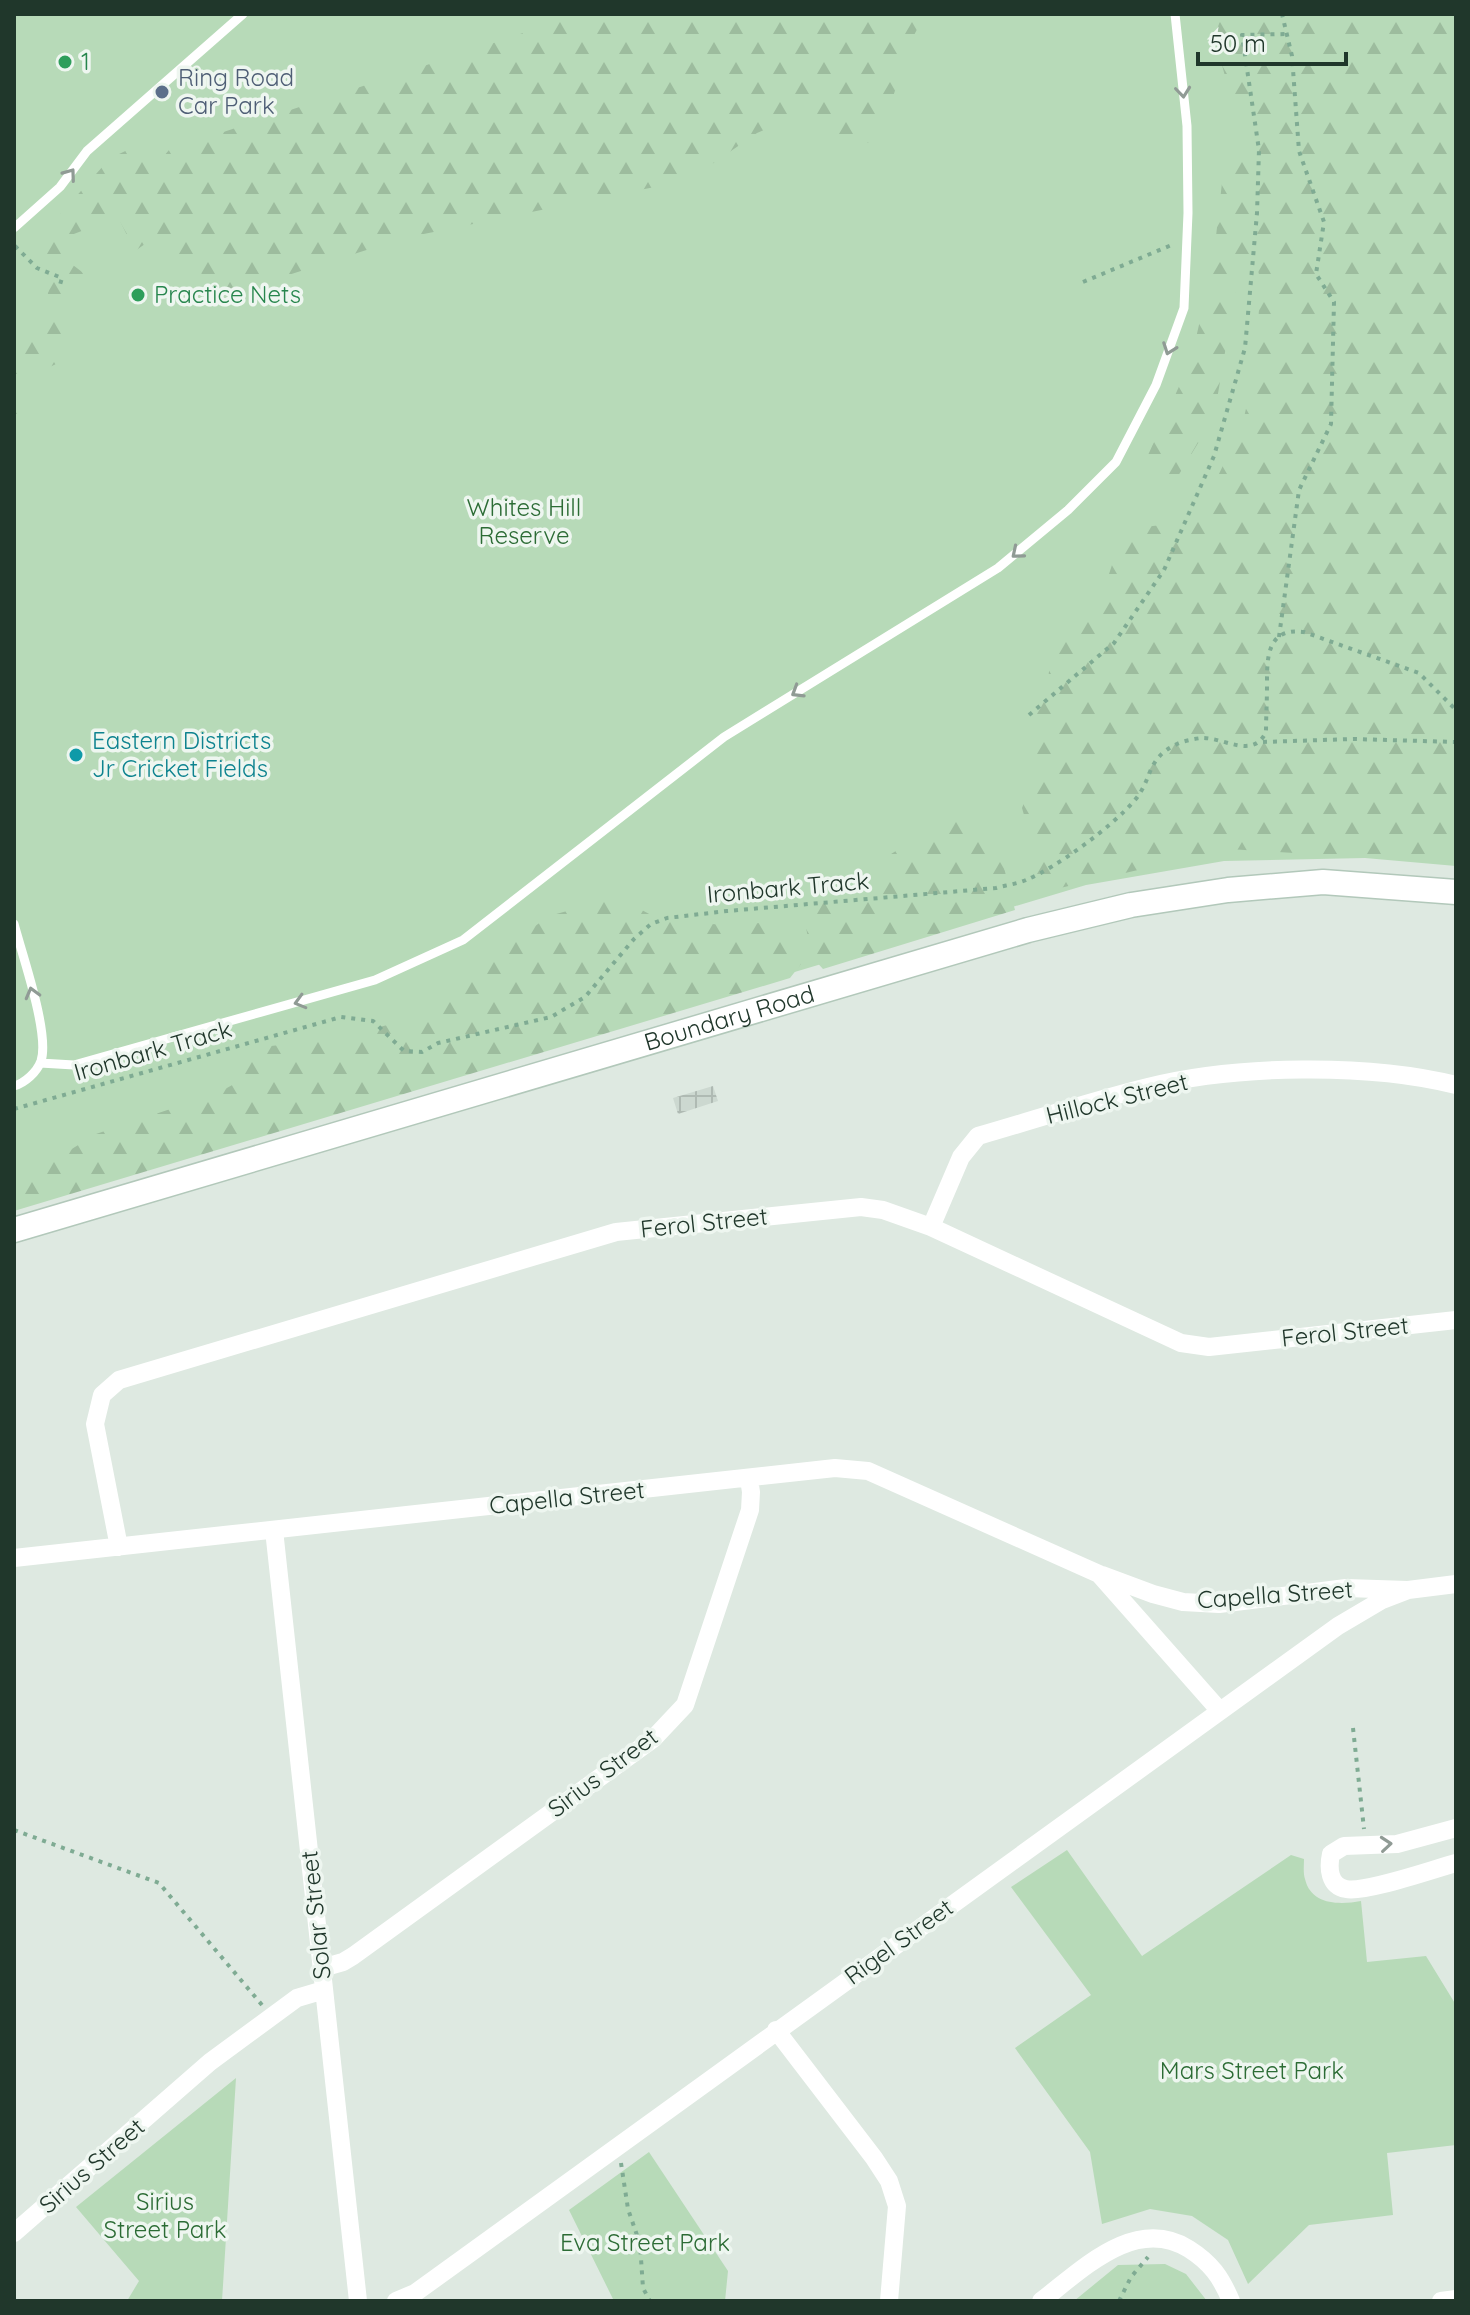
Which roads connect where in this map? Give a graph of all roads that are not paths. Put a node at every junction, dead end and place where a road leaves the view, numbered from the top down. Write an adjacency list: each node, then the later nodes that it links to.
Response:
1 (243, 14): 3 (lane, one-way to 1)
2 (1175, 14): 6 (lane, one-way to 6)
3 (14, 228)
4 (1456, 892): 10 (main road, Boundary Road)
5 (14, 924): 6 (lane, one-way to 5)
6 (40, 1063): 8 (lane)
7 (1456, 1085): 9 (street, Hillock Street)
8 (14, 1086)
9 (931, 1227): 11 (street, Ferol Street); 14 (street, Ferol Street)
10 (14, 1230)
11 (1456, 1320)
12 (749, 1479): 13 (street, Capella Street); 16 (street, Capella Street); 22 (street, Sirius Street)
13 (274, 1530): 14 (street, Capella Street); 22 (street, Solar Street)
14 (119, 1547): 15 (street, Capella Street)
15 (14, 1558)
16 (1099, 1574): 18 (street, Capella Street); 19 (street, Capella Street)
17 (1456, 1584): 18 (street, Capella Street)
18 (1408, 1590): 19 (street, Rigel Street)
19 (1220, 1711): 24 (street, Rigel Street)
20 (1456, 1828): 21 (street, one-way to 20)
21 (1456, 1863)
22 (322, 1968): 23 (street, Solar Street)
23 (324, 1990): 25 (street, Sirius Street); 27 (street, Solar Street)
24 (776, 2030): 28 (street, Rigel Street); 29 (street)
25 (14, 2233)
26 (1456, 2299): 32 (street)
27 (358, 2301)
28 (396, 2301)
29 (889, 2301)
30 (1041, 2301): 31 (street)
31 (1231, 2301)
32 (1441, 2301)

